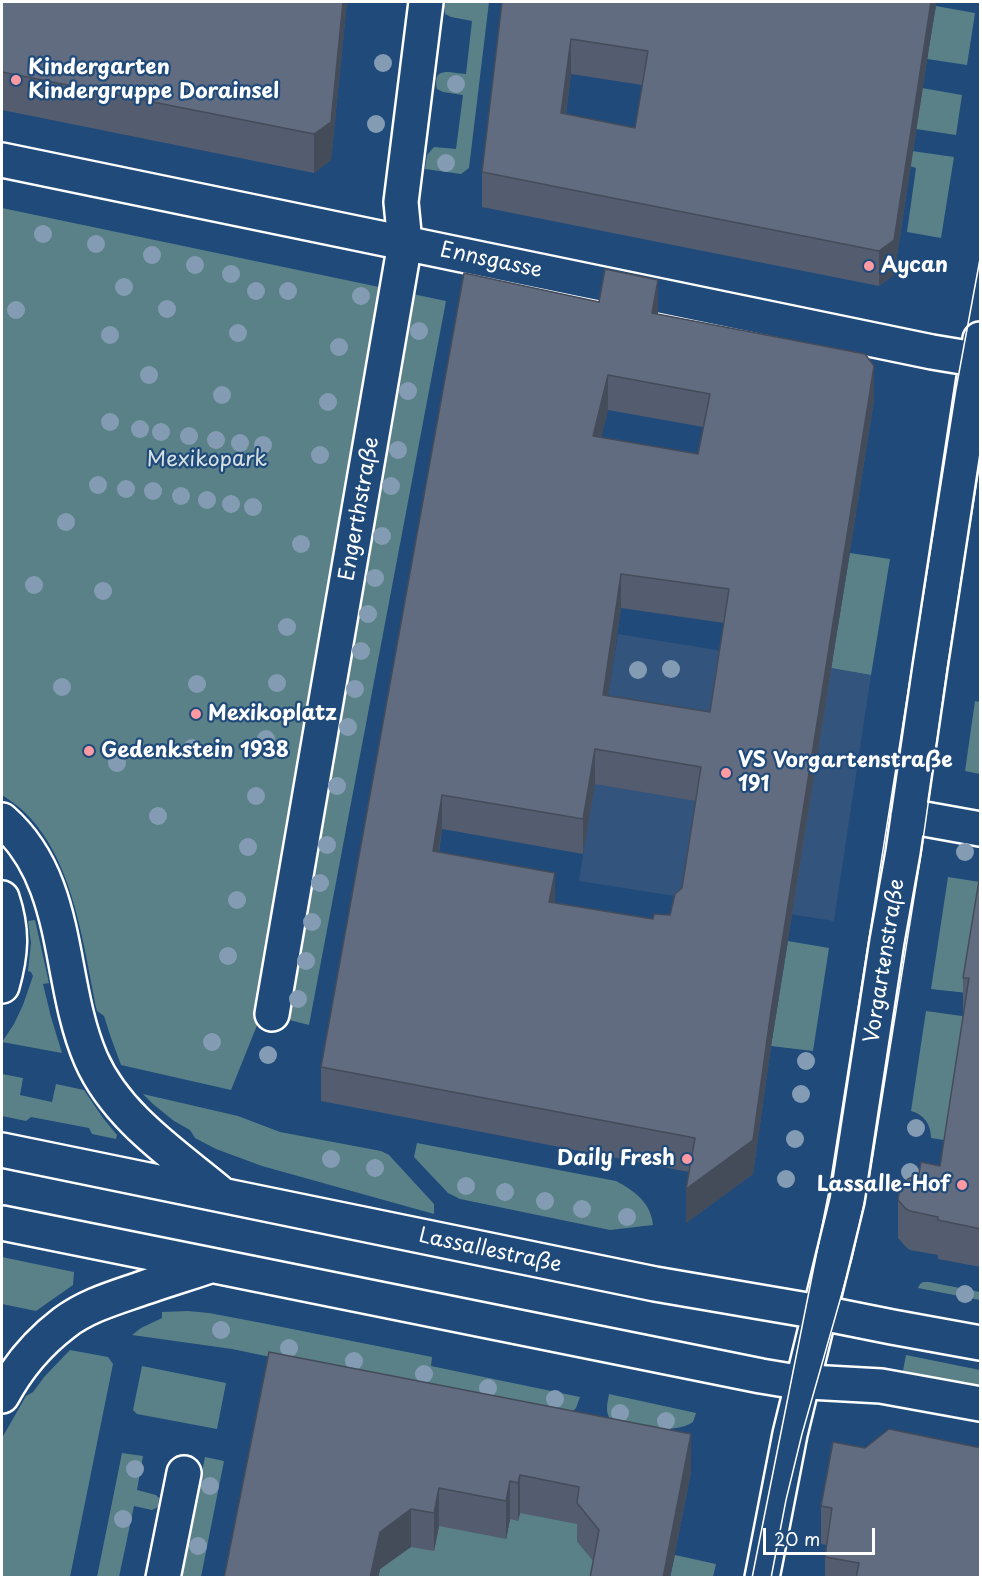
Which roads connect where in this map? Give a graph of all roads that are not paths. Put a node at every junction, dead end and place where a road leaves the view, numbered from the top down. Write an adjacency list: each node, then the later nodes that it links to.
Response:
1 (426, 2): 3 (street, Engerthstraße)
2 (2, 160): 3 (street, Ennsgasse)
3 (405, 243): 4 (street, Ennsgasse); 10 (street, Engerthstraße)
4 (980, 353): 5 (street, Vorgartenstraße)
5 (908, 816): 7 (street); 15 (street, Vorgartenstraße)
6 (2, 820): 12 (street)
7 (981, 829)
8 (2, 898): 9 (street)
9 (2, 986)
10 (272, 1014)
11 (2, 1150): 12 (street, Lassallestraße)
12 (223, 1196): 15 (street, Lassallestraße)
13 (2, 1223): 14 (street)
14 (211, 1265): 17 (street); 18 (street)
15 (819, 1312): 16 (street, Lassallestraße); 17 (street, Vorgartenstraße)
16 (981, 1343)
17 (802, 1381): 19 (street); 22 (street, Vorgartenstraße)
18 (2, 1396)
19 (981, 1404)
20 (184, 1473): 21 (street)
21 (163, 1578)
22 (762, 1578)

